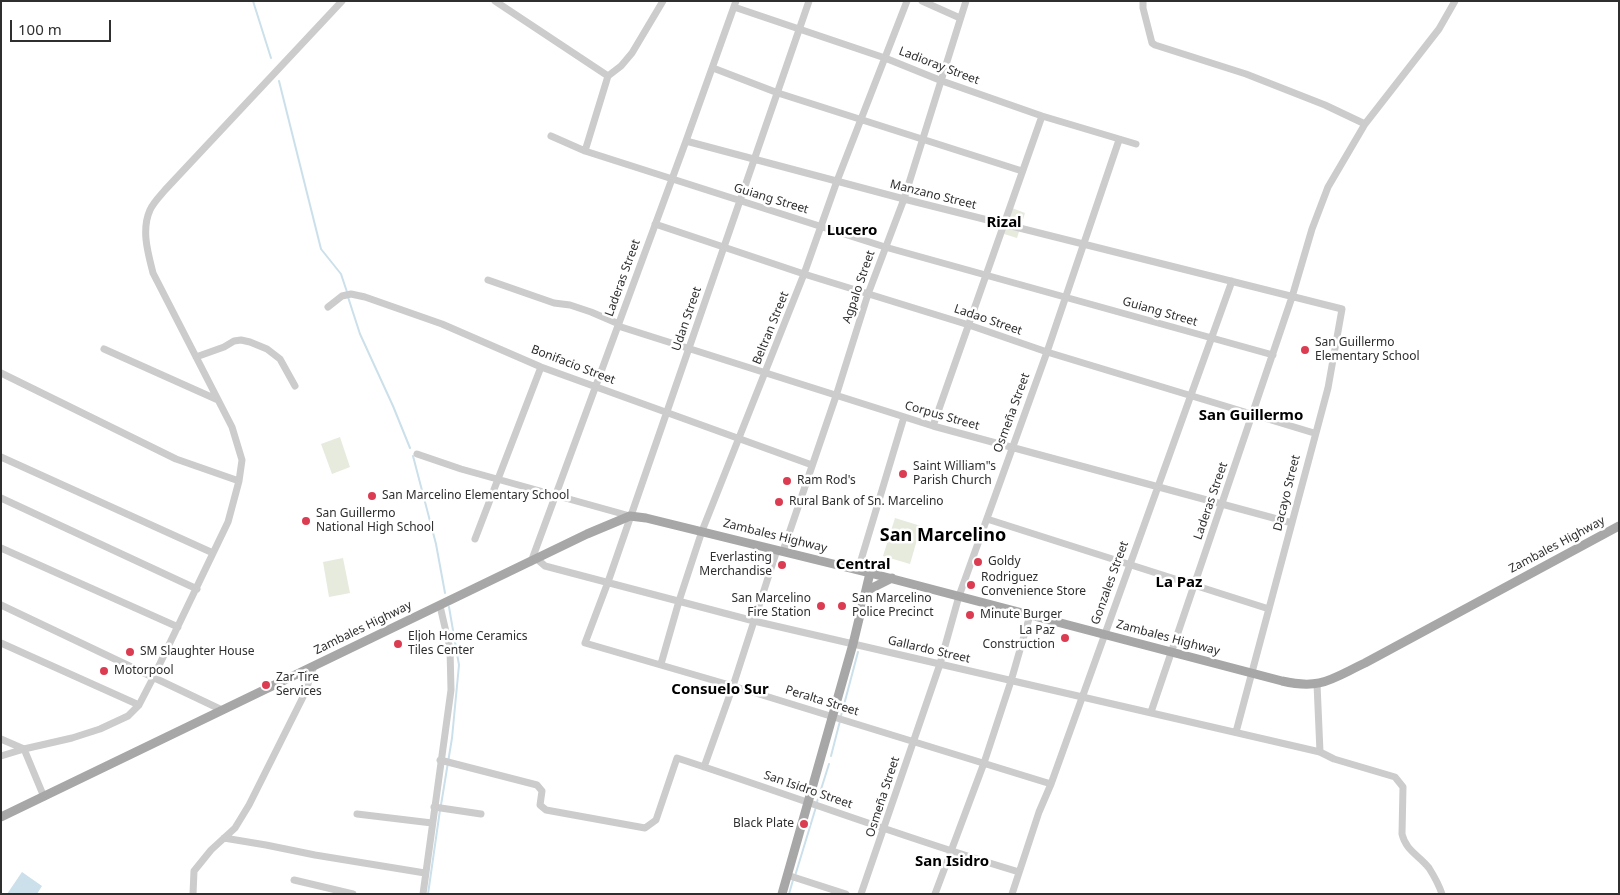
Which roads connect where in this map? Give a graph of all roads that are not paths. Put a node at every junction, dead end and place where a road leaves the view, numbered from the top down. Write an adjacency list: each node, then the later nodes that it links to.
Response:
1 (342, 1): 54 (street)
2 (495, 1): 15 (street)
3 (662, 1): 15 (street)
4 (809, 1): 12 (street, Udan Street)
5 (907, 1): 13 (street, Beltran Street)
6 (922, 1): 11 (street)
7 (966, 1): 11 (street, Agpalo Street)
8 (1143, 1): 20 (street)
9 (1456, 1): 20 (street, Laderas Street)
10 (735, 4): 12 (street, Ladioray Street); 14 (street, Laderas Street)
11 (960, 18): 16 (street, Agpalo Street)
12 (799, 29): 13 (street, Ladioray Street); 17 (street, Udan Street)
13 (885, 58): 16 (street, Ladioray Street); 19 (street, Beltran Street)
14 (713, 68): 17 (street); 24 (street, Laderas Street)
15 (608, 76): 26 (street)
16 (942, 81): 18 (street, Ladioray Street); 22 (street, Agpalo Street)
17 (778, 93): 19 (street); 27 (street, Udan Street)
18 (1042, 116): 23 (street, Ladioray Street); 28 (street)
19 (861, 119): 22 (street); 30 (street, Beltran Street)
20 (1365, 124): 45 (street, Laderas Street)
21 (551, 136): 26 (street, Guiang Street)
22 (923, 139): 28 (street); 31 (street, Agpalo Street)
23 (1119, 140): 25 (street, Ladioray Street); 36 (street, Osmeña Street)
24 (686, 141): 27 (street, Manzano Street); 29 (street, Laderas Street)
25 (1136, 144)
26 (585, 151): 29 (street, Guiang Street)
27 (755, 159): 30 (street, Manzano Street); 32 (street, Udan Street)
28 (1022, 171): 34 (street)
29 (671, 180): 32 (street, Guiang Street); 33 (street, Laderas Street)
30 (837, 180): 31 (street, Manzano Street); 35 (street, Beltran Street)
31 (904, 199): 34 (street, Manzano Street); 37 (street, Agpalo Street)
32 (739, 201): 35 (street, Guiang Street); 38 (street, Udan Street)
33 (655, 224): 38 (street, Ladao Street); 47 (street, Laderas Street)
34 (1004, 224): 36 (street, Manzano Street); 40 (street)
35 (820, 226): 37 (street, Guiang Street); 39 (street, Beltran Street)
36 (1084, 244): 42 (street, Manzano Street); 44 (street, Osmeña Street)
37 (885, 247): 40 (street, Guiang Street); 43 (street, Agpalo Street)
38 (723, 248): 39 (street, Ladao Street); 50 (street, Udan Street)
39 (804, 274): 43 (street, Ladao Street); 56 (street, Beltran Street)
40 (986, 276): 44 (street, Guiang Street); 48 (street)
41 (488, 280): 47 (street, Corpus Street)
42 (1232, 281): 45 (street, Manzano Street); 49 (street, Gonzales Street)
43 (868, 294): 48 (street, Ladao Street); 61 (street, Agpalo Street)
44 (1065, 297): 49 (street, Guiang Street); 52 (street, Osmeña Street)
45 (1292, 297): 53 (street, Laderas Street); 67 (street, Dacayo Street)
46 (328, 307): 55 (street, Bonifacio Street)
47 (618, 325): 50 (street, Corpus Street); 59 (street, Laderas Street)
48 (970, 325): 52 (street, Ladao Street); 66 (street)
49 (1211, 339): 53 (street, Guiang Street); 60 (street, Gonzales Street)
50 (690, 348): 56 (street, Corpus Street); 63 (street, Udan Street)
51 (104, 349): 62 (street)
52 (1047, 352): 60 (street, Ladao Street); 69 (street, Osmeña Street)
53 (1272, 355): 64 (street, Laderas Street)
54 (196, 357): 58 (street); 62 (street)
55 (541, 367): 59 (street, Bonifacio Street); 73 (street)
56 (765, 372): 61 (street, Corpus Street); 68 (street, Beltran Street)
57 (1, 373): 74 (street)
58 (296, 386)
59 (596, 387): 63 (street, Bonifacio Street); 76 (street, Laderas Street)
60 (1190, 394): 64 (street, Ladao Street); 75 (street, Gonzales Street)
61 (836, 396): 65 (street, Corpus Street); 72 (street, Agpalo Street)
62 (218, 400): 74 (street)
63 (666, 413): 68 (street, Bonifacio Street); 79 (street, Udan Street)
64 (1252, 415): 67 (street, Ladao Street); 78 (street, Laderas Street)
65 (904, 417): 66 (street, Corpus Street); 90 (street)
66 (933, 426): 69 (street, Corpus Street)
67 (1314, 434): 81 (street, Dacayo Street)
68 (739, 439): 72 (street, Bonifacio Street); 83 (street, Beltran Street)
69 (1011, 448): 75 (street, Corpus Street); 80 (street, Osmeña Street)
70 (417, 454): 73 (street)
71 (1, 457): 87 (street)
72 (812, 465): 86 (street, Agpalo Street)
73 (499, 480): 76 (street); 84 (street)
74 (239, 481): 87 (street)
75 (1157, 486): 78 (street, Corpus Street); 89 (street, Gonzales Street)
76 (555, 495): 79 (street); 88 (street, Laderas Street)
77 (1, 498): 95 (street)
78 (1222, 505): 81 (street, Corpus Street); 94 (street, Laderas Street)
79 (630, 516): 83 (main road, Zambales Highway); 88 (main road, Zambales Highway); 93 (street, Udan Street)
80 (987, 519): 89 (street); 97 (street, Osmeña Street)
81 (1292, 523): 101 (street, Dacayo Street)
82 (1619, 526): 116 (main road, Zambales Highway)
83 (702, 531): 86 (main road, Zambales Highway); 98 (street, Beltran Street)
84 (475, 540)
85 (1, 548): 104 (street)
86 (780, 550): 90 (main road, Zambales Highway); 103 (street, Agpalo Street)
87 (213, 554): 95 (street)
88 (534, 561): 93 (street, Gallardo Street); 100 (main road, Zambales Highway)
89 (1130, 565): 94 (street); 105 (street, Gonzales Street)
90 (858, 570): 91 (main road, Zambales Highway)
91 (870, 573): 92 (main road, Zambales Highway); 96 (main road)
92 (892, 578): 96 (main road); 97 (main road, Zambales Highway)
93 (608, 582): 98 (street, Gallardo Street); 107 (street, Udan Street)
94 (1195, 586): 101 (street); 109 (street, Laderas Street)
95 (197, 589): 104 (street)
96 (864, 594): 108 (main road)
97 (959, 596): 102 (main road, Zambales Highway); 111 (street, Osmeña Street)
98 (680, 601): 103 (street, Gallardo Street); 110 (street, Beltran Street)
99 (1, 605): 114 (street)
100 (440, 606): 112 (main road, Zambales Highway); 129 (street)
101 (1269, 608): 113 (street, Dacayo Street)
102 (1030, 615): 105 (main road, Zambales Highway); 115 (street)
103 (754, 621): 108 (street, Gallardo Street); 117 (street, Agpalo Street)
104 (178, 627): 114 (street)
105 (1104, 634): 109 (main road, Zambales Highway); 118 (street, Gonzales Street)
106 (1, 643): 119 (street)
107 (585, 643): 110 (street, Peralta Street)
108 (853, 644): 111 (street, Gallardo Street); 122 (main road)
109 (1171, 651): 113 (main road, Zambales Highway); 121 (street, Laderas Street)
110 (662, 664): 117 (street, Peralta Street)
111 (940, 664): 115 (street, Gallardo Street); 125 (street, Osmeña Street)
112 (314, 666): 120 (main road, Zambales Highway); 141 (street)
113 (1251, 673): 116 (main road, Zambales Highway); 123 (street, Dacayo Street)
114 (153, 678): 119 (street); 120 (street)
115 (1011, 681): 118 (street, Gallardo Street); 130 (street)
116 (1317, 684): 127 (street)
117 (733, 686): 122 (street, Peralta Street); 131 (street, Agpalo Street)
118 (1082, 698): 121 (street, Gallardo Street); 132 (street, Gonzales Street)
119 (139, 705): 126 (street)
120 (222, 710): 133 (main road, Zambales Highway)
121 (1151, 712): 123 (street, Gallardo Street)
122 (832, 716): 125 (street, Peralta Street); 134 (main road)
123 (1236, 732): 127 (street, Gallardo Street)
124 (1, 739): 126 (street)
125 (913, 742): 130 (street, Peralta Street); 140 (street, Osmeña Street)
126 (24, 749): 128 (street); 133 (street)
127 (1320, 752): 155 (street, Gallardo Street)
128 (1, 756)
129 (444, 761): 131 (street, San Isidro Street); 135 (street)
130 (984, 763): 132 (street, Peralta Street); 142 (street)
131 (704, 767): 134 (street, San Isidro Street)
132 (1051, 784): 143 (street, Gonzales Street)
133 (44, 797): 138 (main road, Zambales Highway)
134 (809, 802): 140 (street, San Isidro Street); 145 (main road)
135 (439, 807): 137 (street); 139 (street)
136 (357, 814): 139 (street)
137 (481, 814)
138 (1, 817)
139 (432, 823): 144 (street)
140 (885, 828): 142 (street, San Isidro Street); 152 (street, Osmeña Street)
141 (224, 838): 144 (street); 147 (street)
142 (951, 852): 143 (street, San Isidro Street); 153 (street)
143 (1019, 872): 154 (street, Gonzales Street)
144 (425, 873): 149 (street)
145 (787, 875): 150 (main road); 151 (street)
146 (294, 880): 148 (street)
147 (193, 894)
148 (353, 894)
149 (423, 894)
150 (782, 894)
151 (846, 894)
152 (861, 894)
153 (935, 894)
154 (1012, 894)
155 (1442, 894)

